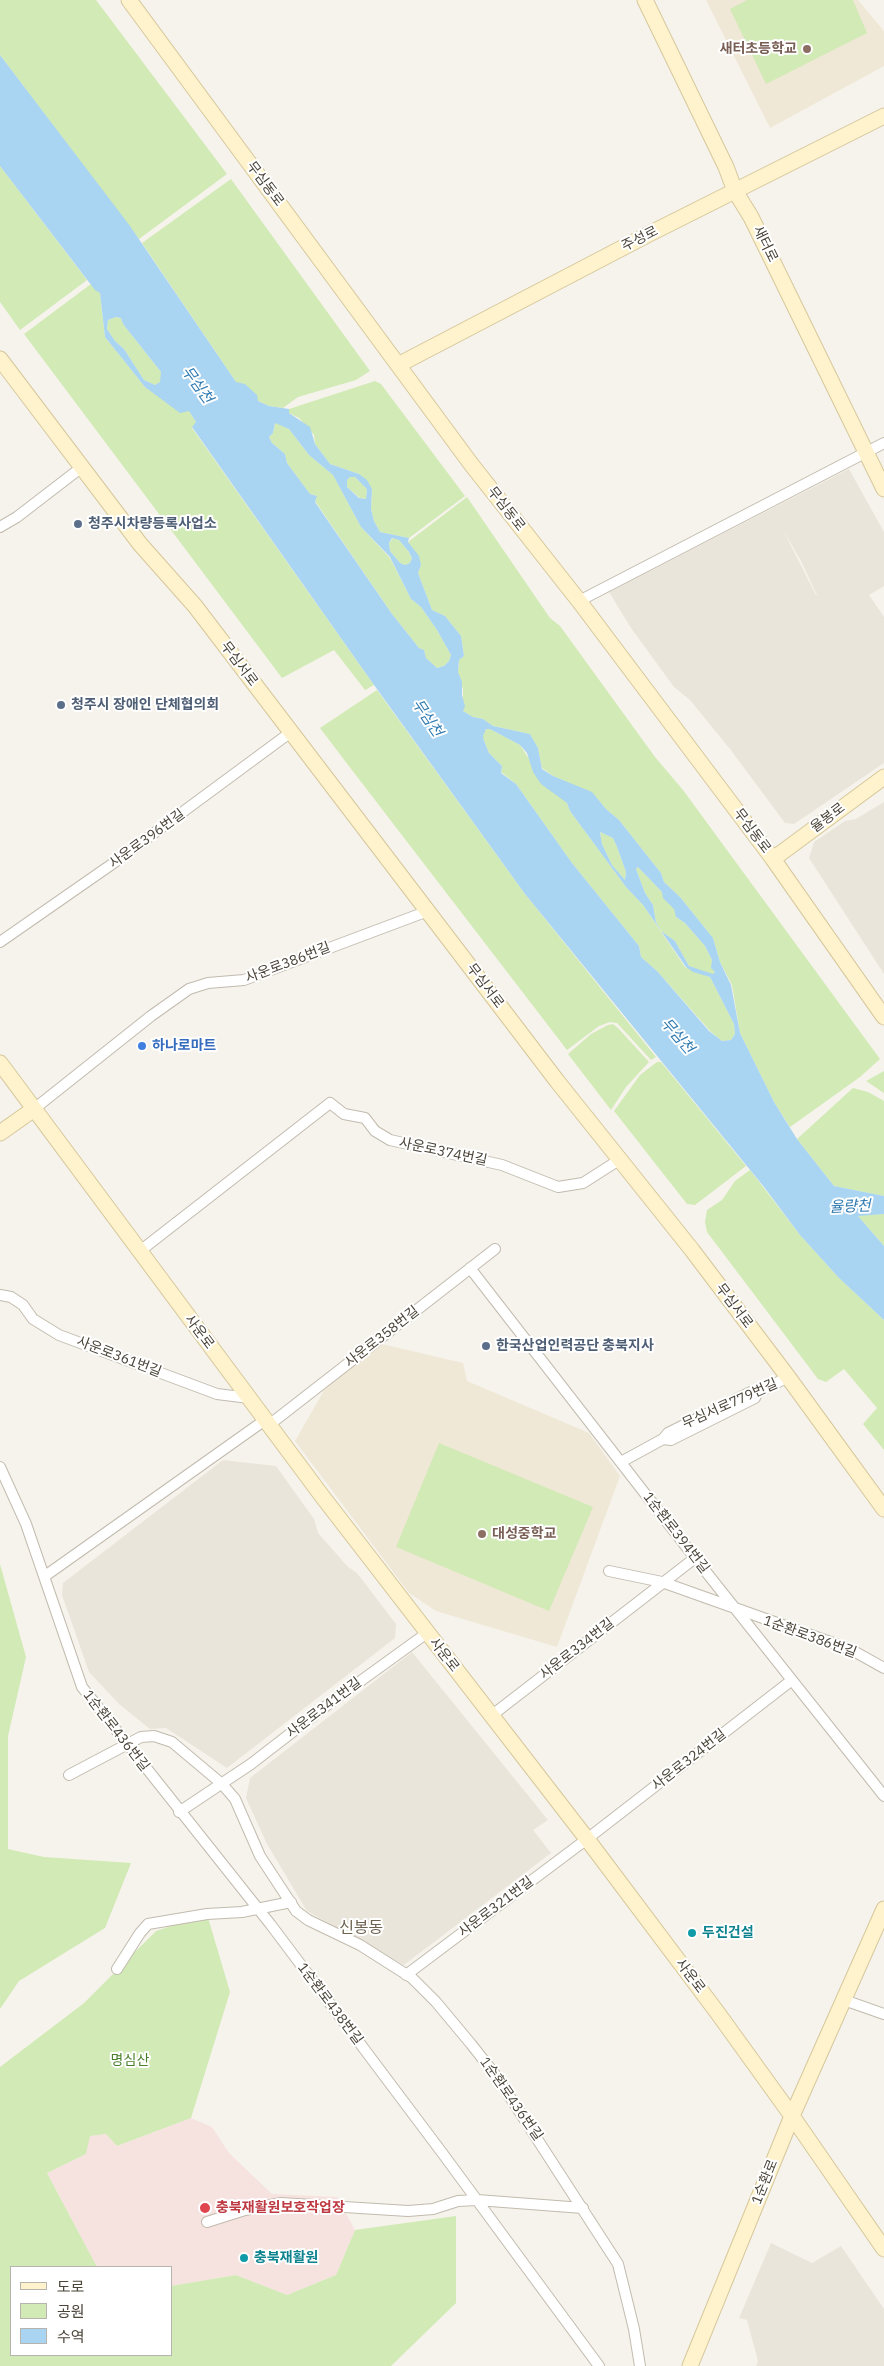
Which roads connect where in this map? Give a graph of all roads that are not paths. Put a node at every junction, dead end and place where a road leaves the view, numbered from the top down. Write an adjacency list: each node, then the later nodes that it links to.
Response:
1 (129, 0): 4 (street, 무심동로)
2 (136, 0): 4 (street)
3 (645, 0): 6 (street, 새터로)
4 (150, 29): 8 (street, 무심동로)
5 (884, 116): 6 (street, 주성로)
6 (735, 191): 8 (street, 주성로); 10 (street, 새터로)
7 (0, 359): 11 (street, 무심서로)
8 (398, 365): 14 (street, 무심동로)
9 (884, 442): 10 (street)
10 (865, 451): 12 (street, 새터로); 14 (street)
11 (82, 467): 13 (street); 15 (street, 무심서로)
12 (884, 489)
13 (0, 527)
14 (579, 602): 17 (street, 무심동로)
15 (291, 732): 18 (street, 무심서로); 19 (street, 사운로396번길)
16 (884, 777): 17 (street, 율봉로)
17 (773, 860): 20 (street, 무심동로)
18 (428, 911): 22 (street, 사운로386번길); 24 (street, 무심서로)
19 (0, 942)
20 (884, 1018)
21 (0, 1063): 22 (street, 사운로)
22 (34, 1109): 23 (street); 26 (street, 사운로)
23 (0, 1133)
24 (619, 1160): 26 (street, 사운로374번길); 29 (street, 무심서로)
25 (495, 1249): 27 (street, 사운로358번길)
26 (140, 1251): 30 (street, 사운로)
27 (470, 1268): 31 (street, 사운로358번길); 32 (street, 1순환로394번길)
28 (0, 1295): 30 (street, 사운로361번길)
29 (788, 1377): 32 (street, 무심서로779번길); 34 (street, 무심서로)
30 (249, 1398): 31 (street, 사운로)
31 (267, 1422): 37 (street, 사운로358번길); 40 (street, 사운로)
32 (621, 1462): 35 (street, 1순환로394번길)
33 (0, 1467): 37 (street, 1순환로436번길)
34 (884, 1509)
35 (695, 1558): 38 (street, 사운로334번길); 39 (street, 1순환로394번길)
36 (610, 1570): 38 (street)
37 (45, 1576): 44 (street, 1순환로436번길)
38 (662, 1582): 39 (street, 1순환로386번길); 43 (street, 사운로334번길)
39 (735, 1609): 41 (street, 1순환로386번길); 42 (street, 1순환로394번길)
40 (427, 1633): 43 (street, 사운로); 46 (street, 사운로341번길)
41 (884, 1668)
42 (792, 1680): 47 (street, 1순환로394번길); 49 (street, 사운로324번길)
43 (491, 1716): 49 (street, 사운로)
44 (126, 1744): 45 (street, 1순환로436번길); 46 (street, 1순환로436번길); 48 (street, 1순환로436번길)
45 (69, 1775)
46 (222, 1784): 48 (street); 50 (street, 1순환로436번길)
47 (884, 1796)
48 (179, 1812): 51 (street, 1순환로438번길)
49 (587, 1839): 54 (street, 사운로321번길); 57 (street, 사운로)
50 (291, 1902): 51 (street); 54 (street, 1순환로436번길)
51 (258, 1909): 53 (street); 58 (street, 1순환로438번길)
52 (884, 1909): 55 (street, 1순환로)
53 (117, 1969)
54 (406, 1975): 59 (street, 1순환로436번길)
55 (844, 2000): 56 (street); 57 (street, 1순환로)
56 (884, 2014)
57 (792, 2116): 61 (street, 사운로); 64 (street, 1순환로)
58 (477, 2200): 59 (street); 60 (street); 62 (street, 1순환로438번길)
59 (583, 2208): 63 (street, 1순환로436번길)
60 (207, 2222)
61 (884, 2249)
62 (598, 2366)
63 (640, 2366)
64 (690, 2366)

